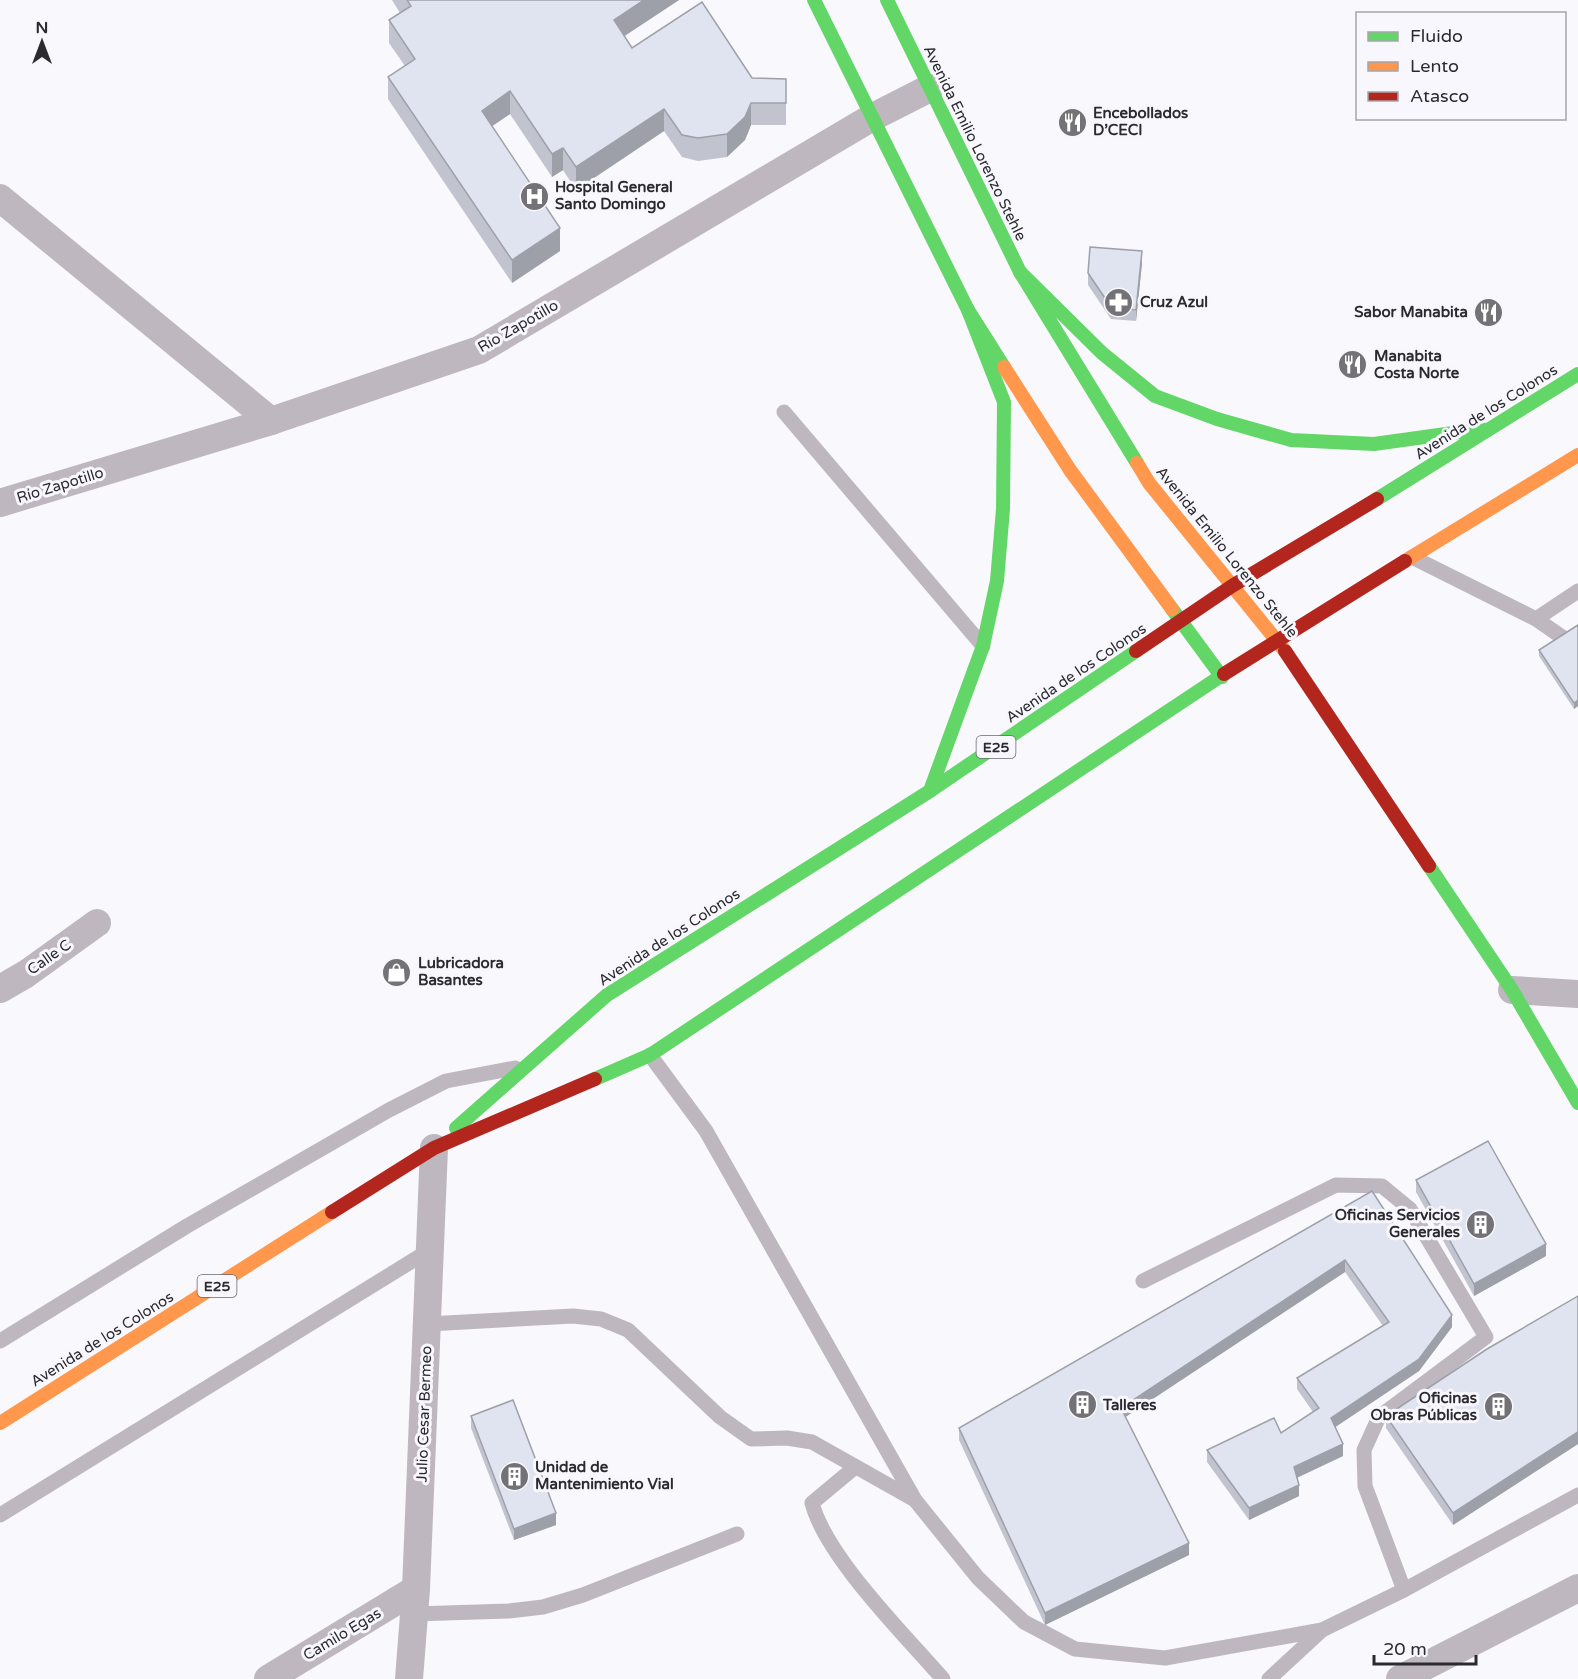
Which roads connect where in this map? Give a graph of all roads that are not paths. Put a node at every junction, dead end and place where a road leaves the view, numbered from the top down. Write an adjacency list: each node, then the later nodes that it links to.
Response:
1 (814, 0): 4 (main road)
2 (887, 0): 3 (main road, Avenida Emilio Lorenzo Stehle)
3 (930, 88): 4 (street, Río Zapotillo); 6 (main road, Avenida Emilio Lorenzo Stehle)
4 (871, 118): 7 (main road); 10 (street, Río Zapotillo)
5 (0, 198): 10 (street)
6 (1020, 272): 11 (main road); 15 (main road, Avenida Emilio Lorenzo Stehle)
7 (969, 310): 18 (main road); 21 (main road)
8 (1578, 374): 11 (main road, Avenida de los Colonos / E25)
9 (784, 412): 21 (lane)
10 (272, 421): 13 (street, Río Zapotillo)
11 (1496, 428): 15 (main road, Avenida de los Colonos / E25)
12 (1578, 455): 14 (main road, Avenida de los Colonos / E25)
13 (0, 503)
14 (1410, 556): 17 (lane); 19 (main road, Avenida de los Colonos / E25)
15 (1232, 586): 18 (main road, Avenida de los Colonos / E25); 19 (main road, Avenida Emilio Lorenzo Stehle)
16 (1578, 591): 17 (lane)
17 (1536, 619): 20 (lane)
18 (1180, 623): 22 (main road); 23 (main road, Avenida de los Colonos / E25)
19 (1277, 639): 22 (main road, Avenida de los Colonos / E25); 26 (main road, Avenida Emilio Lorenzo Stehle)
20 (1565, 639)
21 (983, 646): 23 (main road)
22 (1222, 677): 28 (main road, Avenida de los Colonos / E25)
23 (930, 790): 29 (main road, Avenida de los Colonos / E25)
24 (97, 923): 25 (street, Calle C)
25 (0, 989)
26 (1512, 990): 27 (street); 30 (main road, Avenida Emilio Lorenzo Stehle)
27 (1578, 994)
28 (650, 1055): 31 (main road, Avenida de los Colonos / E25); 39 (lane)
29 (527, 1066): 31 (main road, Avenida de los Colonos / E25); 35 (lane)
30 (1578, 1104)
31 (434, 1148): 32 (street, Julio Cesar Bermeo); 36 (main road, Avenida de los Colonos / E25)
32 (430, 1250): 34 (street, Julio Cesar Bermeo); 40 (lane)
33 (1143, 1281): 43 (lane)
34 (428, 1324): 37 (lane); 44 (street, Julio Cesar Bermeo)
35 (0, 1341)
36 (0, 1424)
37 (854, 1468): 39 (lane); 48 (lane)
38 (1578, 1495): 43 (lane)
39 (915, 1500): 45 (lane)
40 (0, 1515)
41 (738, 1534): 44 (lane)
42 (1578, 1588): 50 (street)
43 (1404, 1590): 45 (lane)
44 (415, 1602): 46 (street, Camilo Egas); 47 (street, Julio Cesar Bermeo)
45 (1322, 1629): 49 (lane)
46 (268, 1679)
47 (409, 1679)
48 (943, 1679)
49 (1269, 1679)
50 (1400, 1679)

